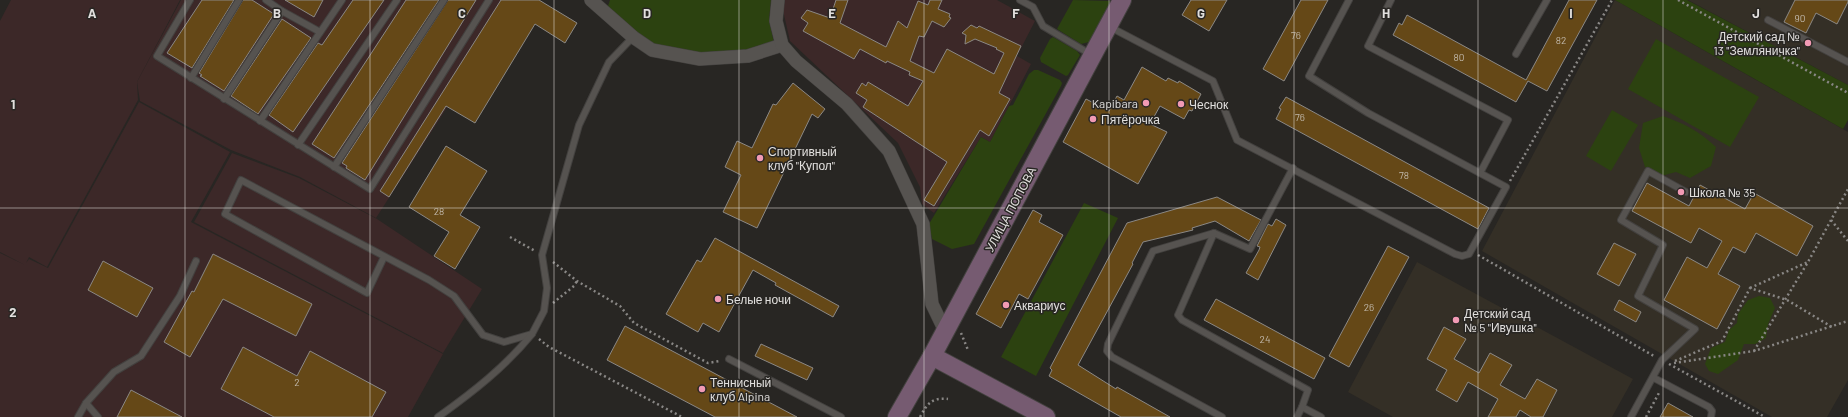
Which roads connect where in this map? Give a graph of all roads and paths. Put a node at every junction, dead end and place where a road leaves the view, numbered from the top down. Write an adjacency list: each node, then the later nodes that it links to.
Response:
1 (190, 0): 26 (lane)
2 (239, 0): 26 (lane)
3 (266, 0): 17 (lane)
4 (342, 0): 20 (lane)
5 (397, 0): 30 (lane)
6 (444, 0): 31 (lane)
7 (489, 0): 31 (lane)
8 (591, 0): 21 (street)
9 (778, 0): 22 (street)
10 (1020, 0): 24 (lane)
11 (1122, 0): 19 (street, УЛИЦА ПОПОВА)
12 (1349, 0): 33 (lane)
13 (1391, 0): 33 (lane)
14 (1547, 0): 23 (lane)
15 (1612, 0): 34 (path)
16 (1678, 0): 27 (path)
17 (282, 11): 20 (lane); 28 (lane)
18 (1768, 20): 25 (lane)
19 (1108, 26): 24 (street, УЛИЦА ПОПОВА); 32 (lane)
20 (320, 32): 29 (lane)
21 (633, 38): 22 (street); 42 (lane)
22 (782, 45): 52 (street)
23 (1516, 54)
24 (1092, 55): 52 (street, УЛИЦА ПОПОВА)
25 (1848, 62)
26 (191, 78): 28 (lane)
27 (1848, 93)
28 (224, 99): 29 (lane)
29 (260, 121): 30 (lane)
30 (298, 145): 31 (lane)
31 (334, 167)
32 (1293, 168): 38 (lane); 41 (lane)
33 (1480, 173): 34 (lane)
34 (1506, 187): 41 (lane)
35 (1848, 189): 37 (path)
36 (1686, 192): 57 (lane)
37 (1831, 220): 40 (path); 45 (path)
38 (1214, 233): 63 (lane); 73 (lane)
39 (510, 237): 42 (path)
40 (1848, 241)
41 (1471, 250): 57 (path)
42 (542, 255): 46 (path); 49 (lane)
43 (384, 257): 43 (lane); 53 (lane)
44 (196, 261): 62 (lane)
45 (1808, 262): 47 (path); 48 (path)
46 (578, 281): 49 (path); 56 (path)
47 (1750, 288): 48 (path); 58 (path)
48 (1785, 299): 51 (path); 54 (path)
49 (544, 311): 53 (lane)
50 (1848, 322): 51 (path)
51 (1832, 327): 54 (path)
52 (945, 331): 55 (street, УЛИЦА ПОПОВА)
53 (532, 334): 67 (lane); 68 (path)
54 (1754, 351): 58 (path)
55 (932, 356): 70 (street, УЛИЦА ПОПОВА); 72 (street)
56 (729, 359): 64 (lane)
57 (1662, 360): 58 (path); 59 (lane)
58 (1669, 364): 79 (path)
59 (1654, 378): 60 (lane); 76 (lane)
60 (1664, 384): 77 (path); 78 (lane)
61 (948, 399): 71 (path)
62 (86, 403): 65 (lane); 66 (lane)
63 (1302, 407): 74 (lane); 75 (lane)
64 (830, 415): 69 (lane)
65 (78, 417)
66 (98, 417)
67 (438, 417)
68 (682, 417)
69 (841, 417)
70 (897, 417)
71 (920, 417)
72 (1046, 417)
73 (1222, 417)
74 (1297, 417)
75 (1321, 417)
76 (1631, 417)
77 (1646, 417)
78 (1711, 417)
79 (1765, 417)

